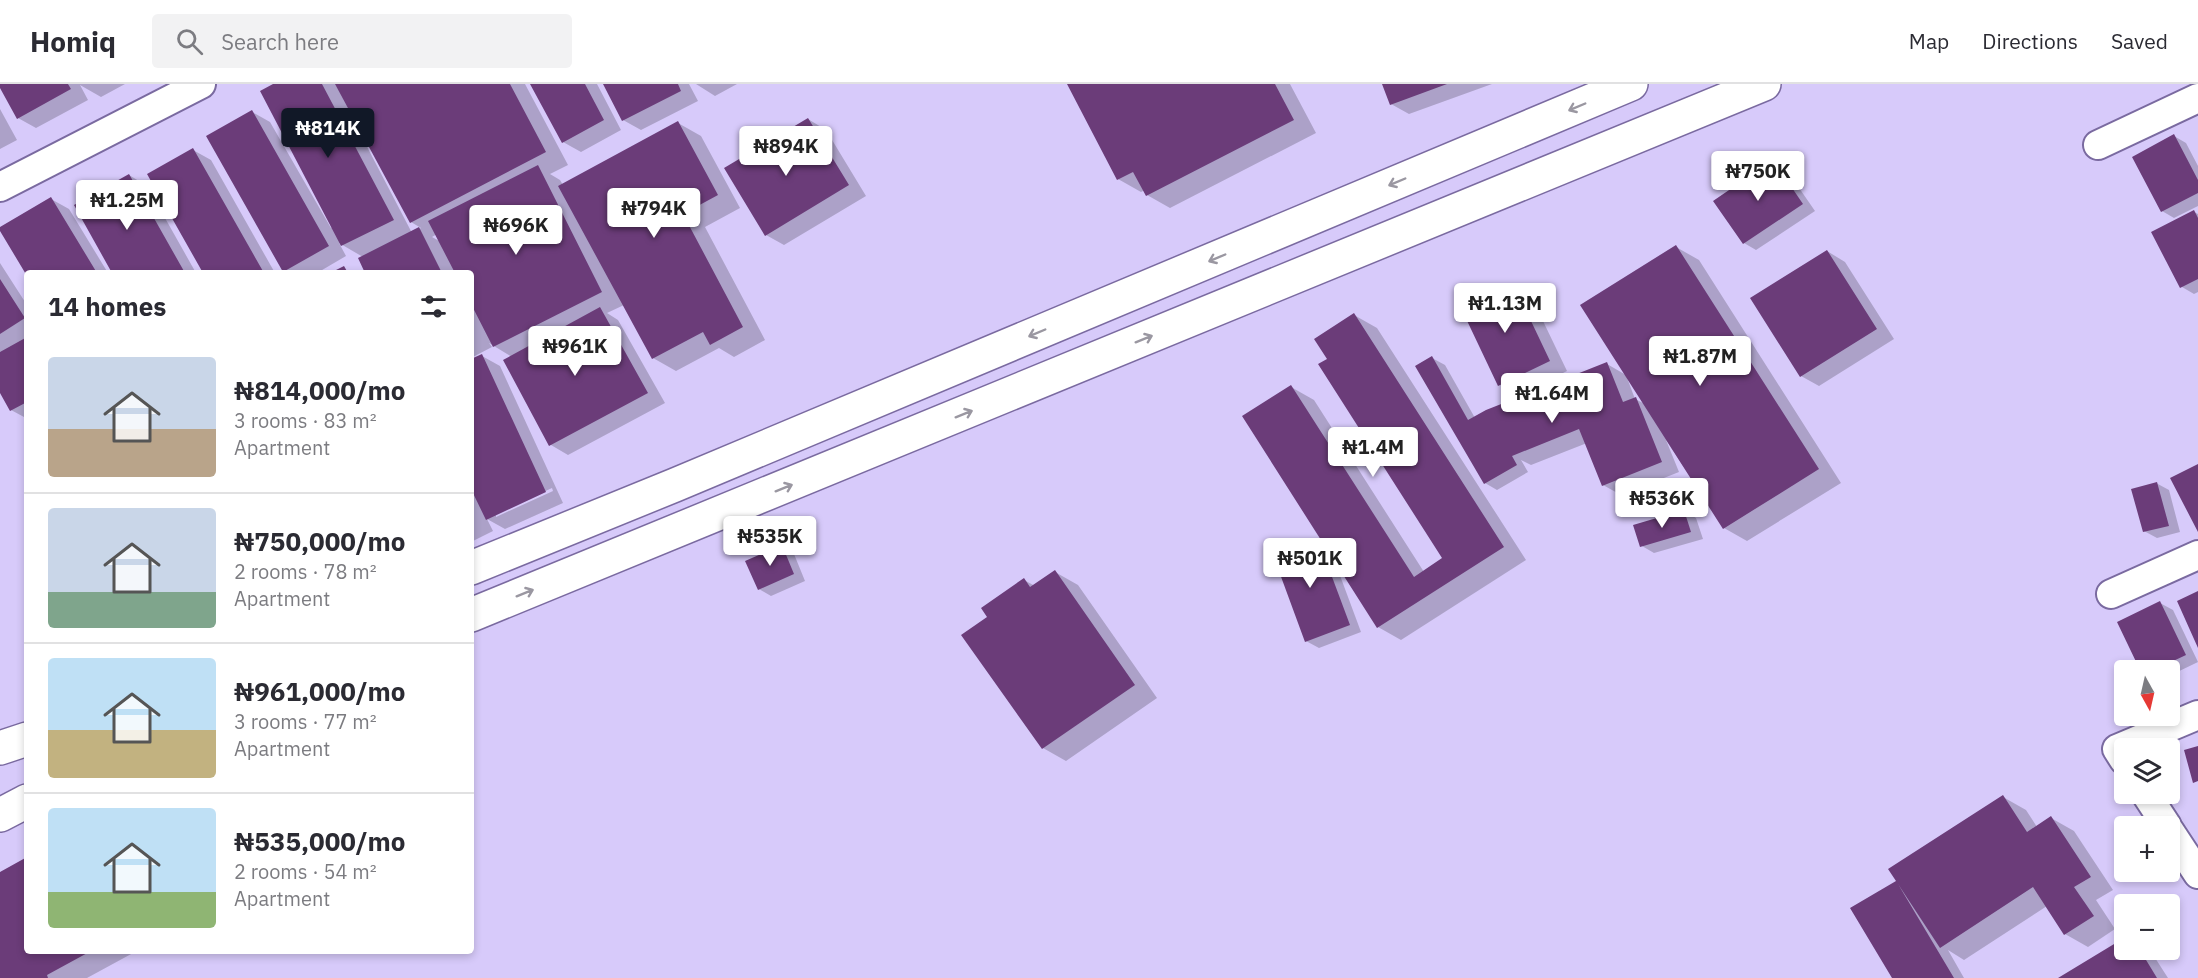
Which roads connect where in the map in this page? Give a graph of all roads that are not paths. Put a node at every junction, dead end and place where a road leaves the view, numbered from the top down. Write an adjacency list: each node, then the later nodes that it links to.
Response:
1 (201, 84): 7 (street)
2 (1764, 84): 5 (main road)
3 (1619, 89): 5 (main road); 9 (main road, one-way to 9)
4 (2198, 98): 6 (street)
5 (1635, 137): 11 (main road, one-way to 5)
6 (2098, 145)
7 (0, 187)
8 (2198, 555): 10 (street)
9 (474, 567)
10 (2111, 594)
11 (474, 614)
12 (2198, 715): 13 (street)
13 (2143, 738)
14 (24, 740): 15 (main road)
15 (0, 748)
16 (24, 803): 17 (main road)
17 (0, 815)
18 (2180, 846): 19 (street)
19 (2198, 874)

